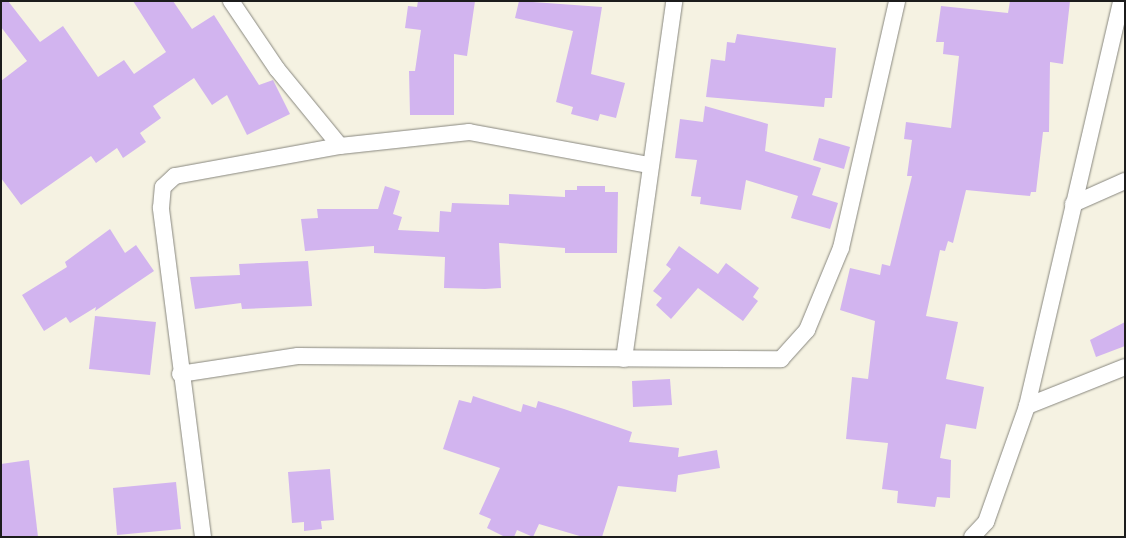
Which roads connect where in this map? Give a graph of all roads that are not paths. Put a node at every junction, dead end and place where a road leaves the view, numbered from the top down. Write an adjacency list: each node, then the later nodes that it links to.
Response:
1 (231, 1): 5 (street)
2 (674, 1): 6 (street)
3 (897, 1): 9 (street)
4 (1121, 1): 8 (street)
5 (340, 146): 6 (street); 11 (street)
6 (648, 165): 9 (street)
7 (1125, 181): 8 (street)
8 (1073, 204): 12 (street)
9 (624, 359): 11 (street)
10 (1125, 367): 12 (street)
11 (180, 374): 13 (street)
12 (1026, 406): 14 (street)
13 (203, 537)
14 (972, 537)

